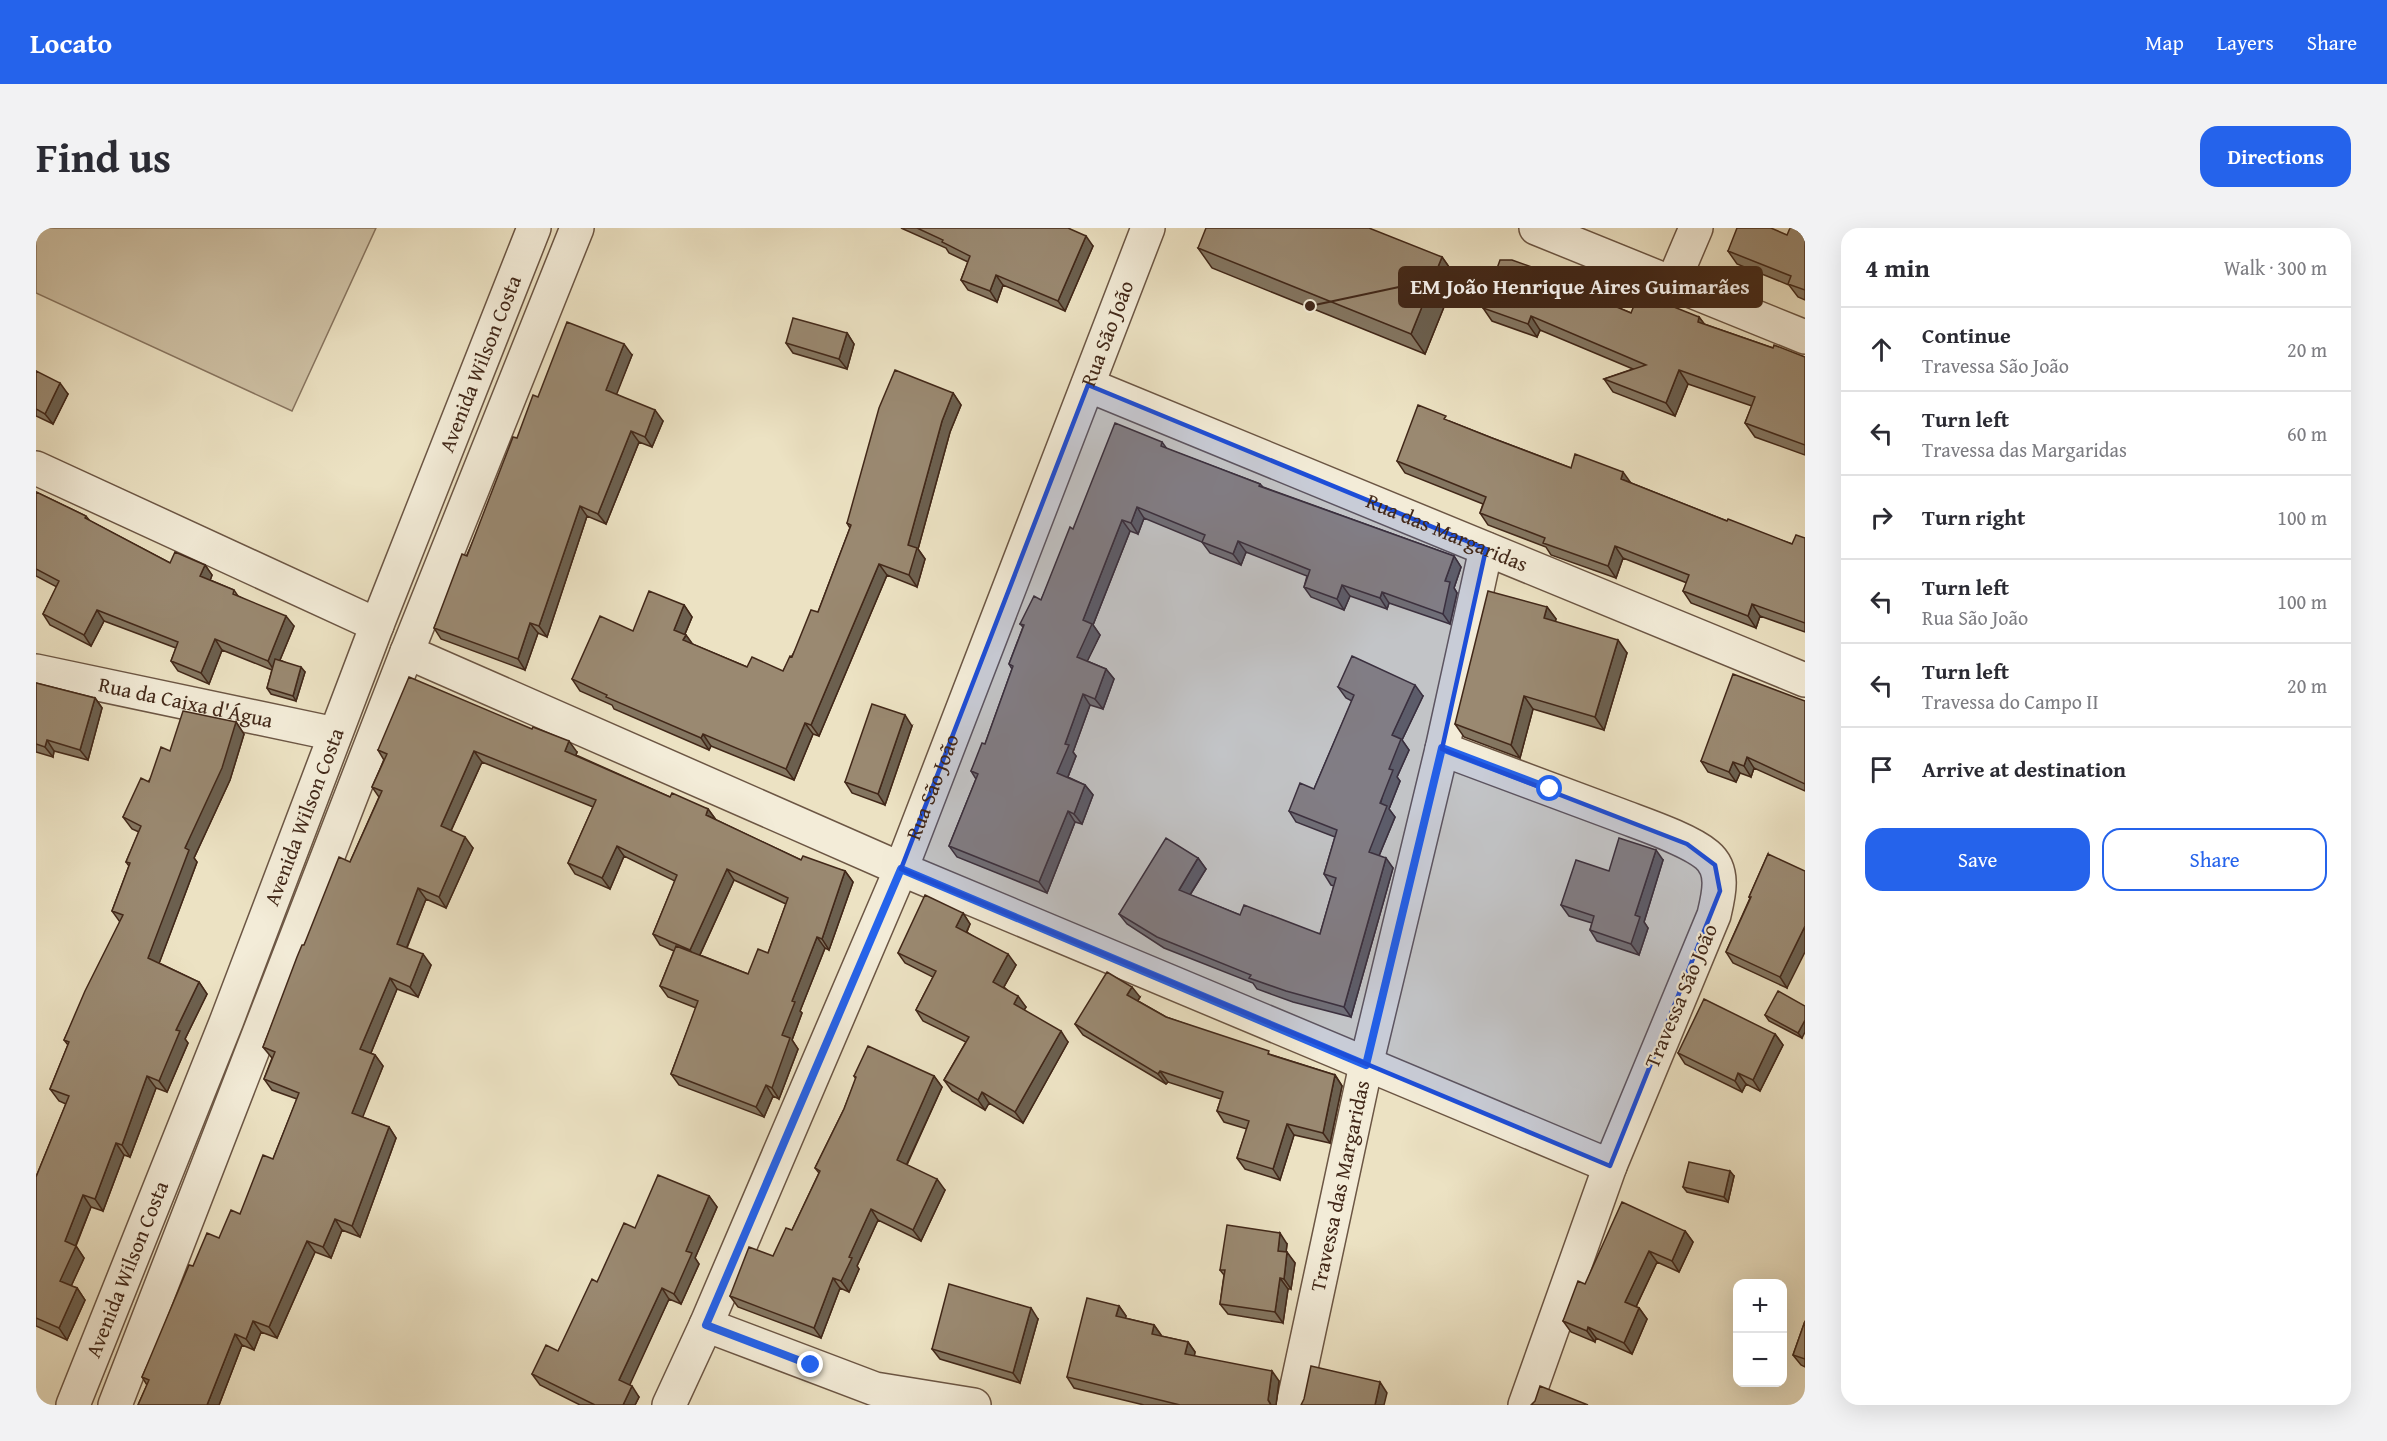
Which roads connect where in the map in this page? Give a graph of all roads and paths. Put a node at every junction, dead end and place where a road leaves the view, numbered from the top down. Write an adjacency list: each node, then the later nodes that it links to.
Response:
1 (534, 228): 11 (street, Avenida Wilson Costa)
2 (577, 228): 12 (street)
3 (1536, 228): 6 (street)
4 (1695, 228): 6 (street)
5 (1143, 230): 8 (street, Rua São João)
6 (1673, 282): 7 (street)
7 (1805, 336)
8 (1088, 385): 10 (street, Rua das Margaridas); 17 (street, Rua São João)
9 (36, 468): 11 (street)
10 (1486, 549): 14 (street, Rua das Margaridas); 16 (street, Travessa das Margaridas)
11 (377, 625): 15 (street, Avenida Wilson Costa)
12 (407, 652): 17 (street); 23 (street)
13 (36, 671): 15 (street, Rua da Caixa d'Água)
14 (1805, 680)
15 (335, 735): 22 (street, Avenida Wilson Costa)
16 (1442, 748): 18 (street, Travessa das Margaridas); 19 (street, Travessa São João)
17 (901, 869): 18 (street); 20 (street, Rua São João)
18 (1366, 1065): 19 (street); 26 (street, Travessa das Margaridas)
19 (1610, 1166): 27 (street, Travessa São João)
20 (706, 1325): 21 (street); 24 (street, Rua São João)
21 (874, 1397): 25 (street)
22 (73, 1405)
23 (115, 1405)
24 (669, 1405)
25 (974, 1405)
26 (1293, 1405)
27 (1526, 1405)

